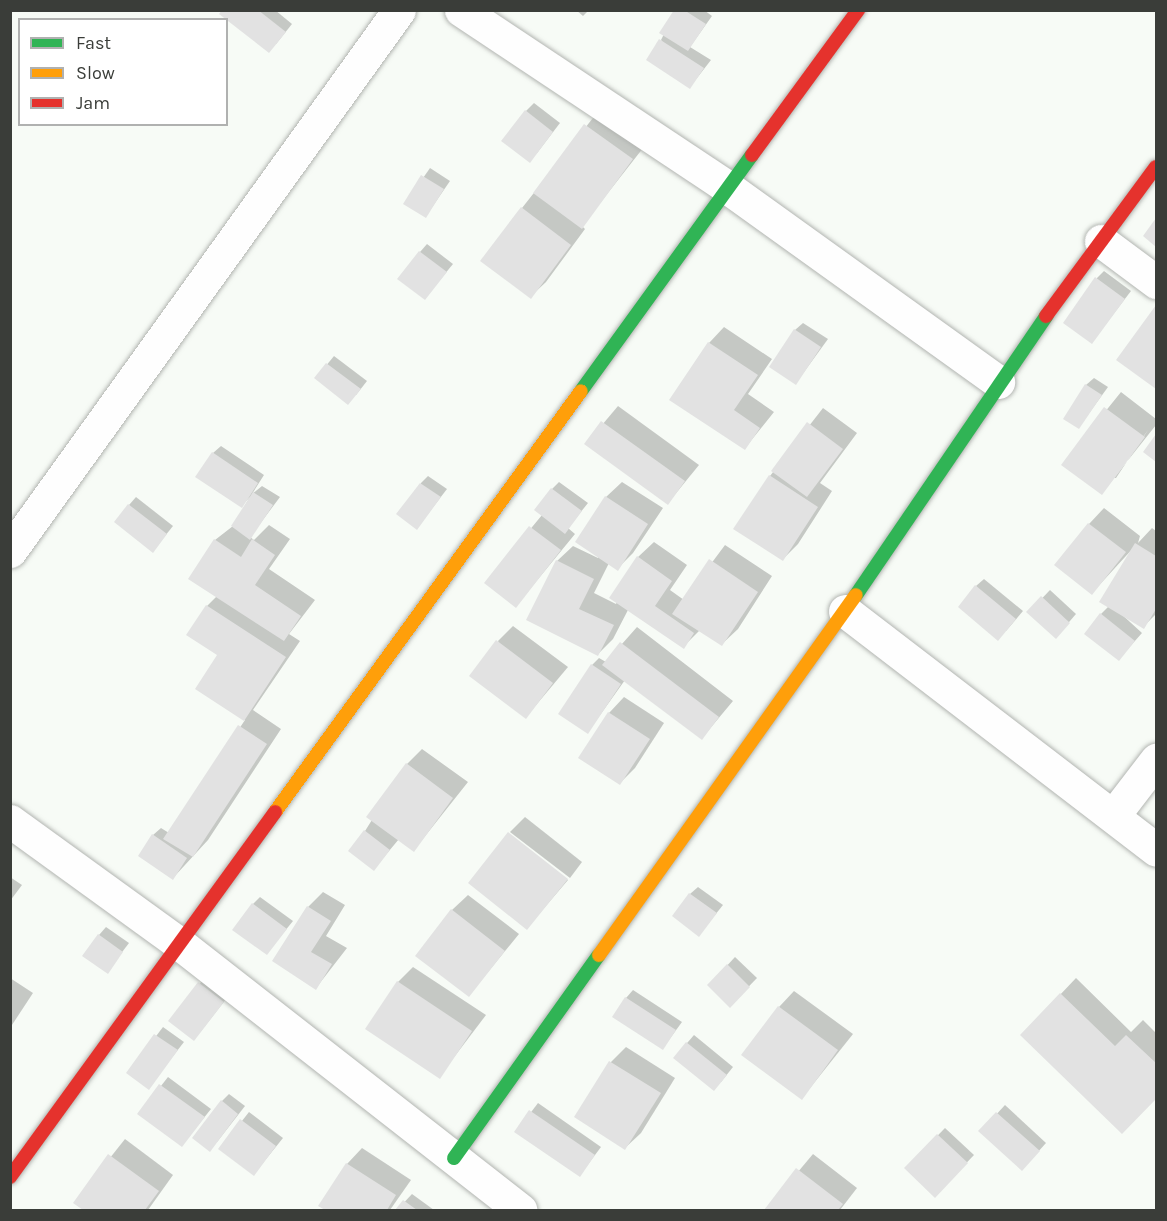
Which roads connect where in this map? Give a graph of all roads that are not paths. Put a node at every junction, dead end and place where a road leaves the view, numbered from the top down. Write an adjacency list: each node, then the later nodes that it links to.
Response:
1 (399, 10): 9 (street)
2 (461, 10): 5 (street)
3 (858, 10): 5 (street)
4 (1156, 167): 6 (street)
5 (727, 188): 8 (street); 15 (street)
6 (1101, 241): 7 (street); 8 (street)
7 (1156, 282)
8 (998, 382): 10 (street)
9 (10, 551)
10 (845, 611): 12 (street); 16 (street)
11 (1156, 760): 12 (street)
12 (1113, 816): 14 (street)
13 (10, 821): 15 (street)
14 (1156, 850)
15 (180, 944): 16 (street); 17 (street)
16 (454, 1158): 18 (street)
17 (10, 1177)
18 (520, 1210)

